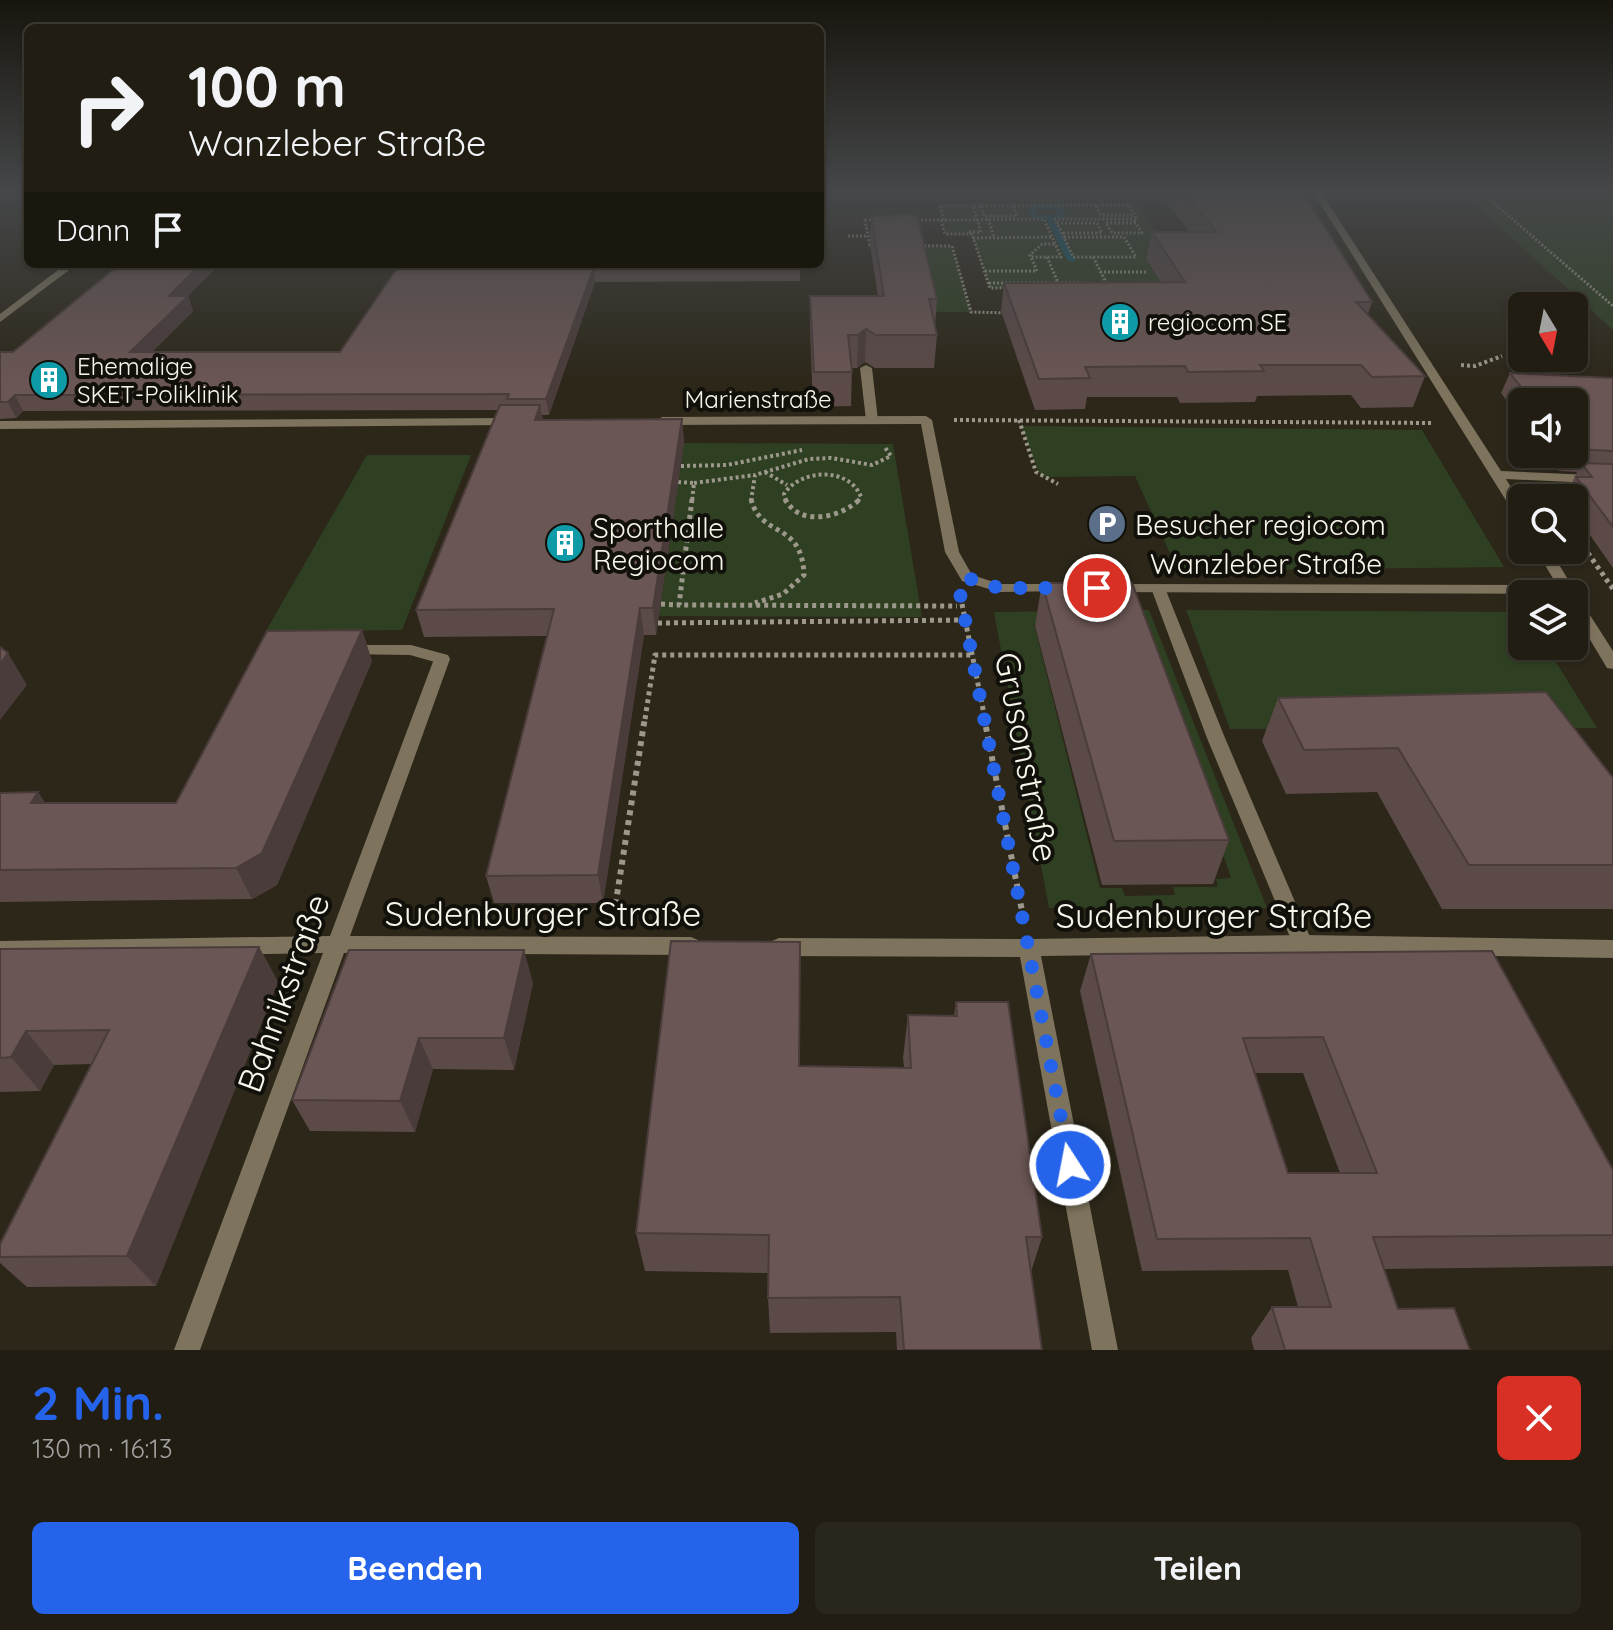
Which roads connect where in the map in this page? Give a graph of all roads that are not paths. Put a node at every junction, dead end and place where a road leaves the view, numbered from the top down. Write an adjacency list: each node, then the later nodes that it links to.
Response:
1 (1357, 255): 9 (street)
2 (67, 268): 3 (street)
3 (0, 319)
4 (866, 368): 5 (street)
5 (872, 420): 6 (street, Marienstraße); 12 (street, Marienstraße)
6 (655, 421)
7 (531, 422): 8 (street)
8 (0, 425)
9 (1497, 475): 10 (street); 11 (street)
10 (1613, 480)
11 (1508, 493)
12 (967, 578): 13 (street, Wanzleber Straße)
13 (1158, 588): 14 (street, Wanzleber Straße); 19 (street)
14 (1508, 594)
15 (1588, 624): 17 (street)
16 (336, 650): 18 (street, Bahnikstraße)
17 (1613, 664)
18 (338, 944): 20 (street, Sudenburger Straße); 24 (street, Sudenburger Straße); 25 (street, Bahnikstraße)
19 (1303, 944): 22 (street, Sudenburger Straße); 23 (street, Sudenburger Straße)
20 (718, 946)
21 (765, 946): 22 (street, Sudenburger Straße)
22 (1029, 948): 26 (street)
23 (1613, 949)
24 (0, 950)
25 (187, 1350)
26 (1105, 1350)

